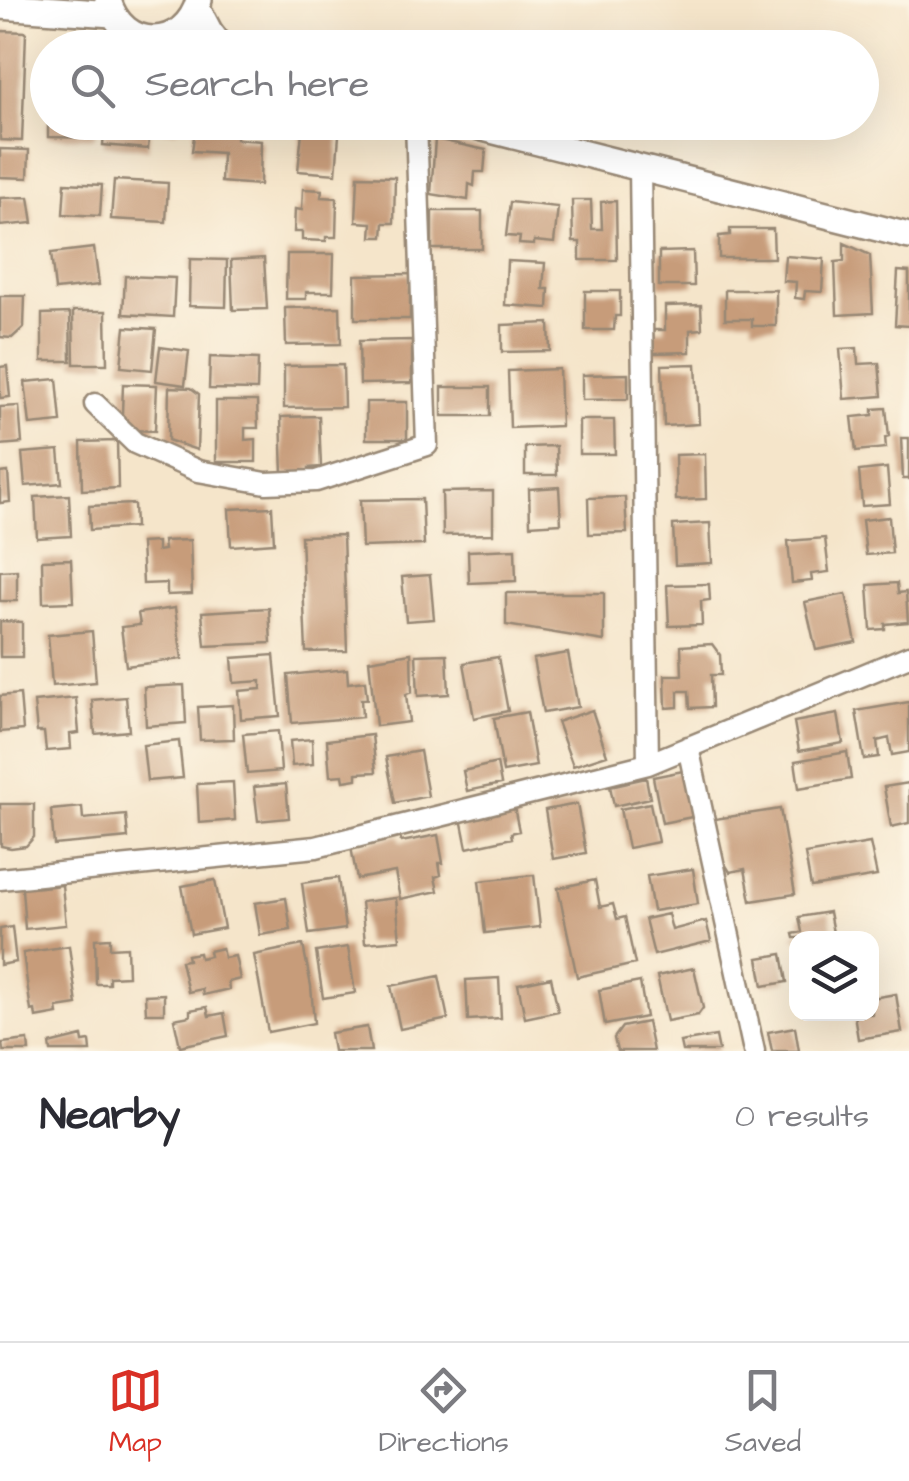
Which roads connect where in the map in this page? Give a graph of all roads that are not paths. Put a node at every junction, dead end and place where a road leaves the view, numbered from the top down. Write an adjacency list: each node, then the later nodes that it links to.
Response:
1 (198, 4): 5 (street); 6 (street)
2 (0, 6): 3 (street)
3 (110, 7): 4 (street)
4 (126, 30)
5 (180, 30)
6 (209, 30)
7 (417, 140): 11 (street)
8 (531, 140): 9 (street)
9 (640, 167): 10 (street); 14 (street)
10 (909, 236)
11 (95, 404)
12 (909, 656): 13 (street)
13 (688, 747): 14 (street); 16 (street)
14 (648, 764): 15 (street)
15 (0, 879)
16 (754, 1051)

